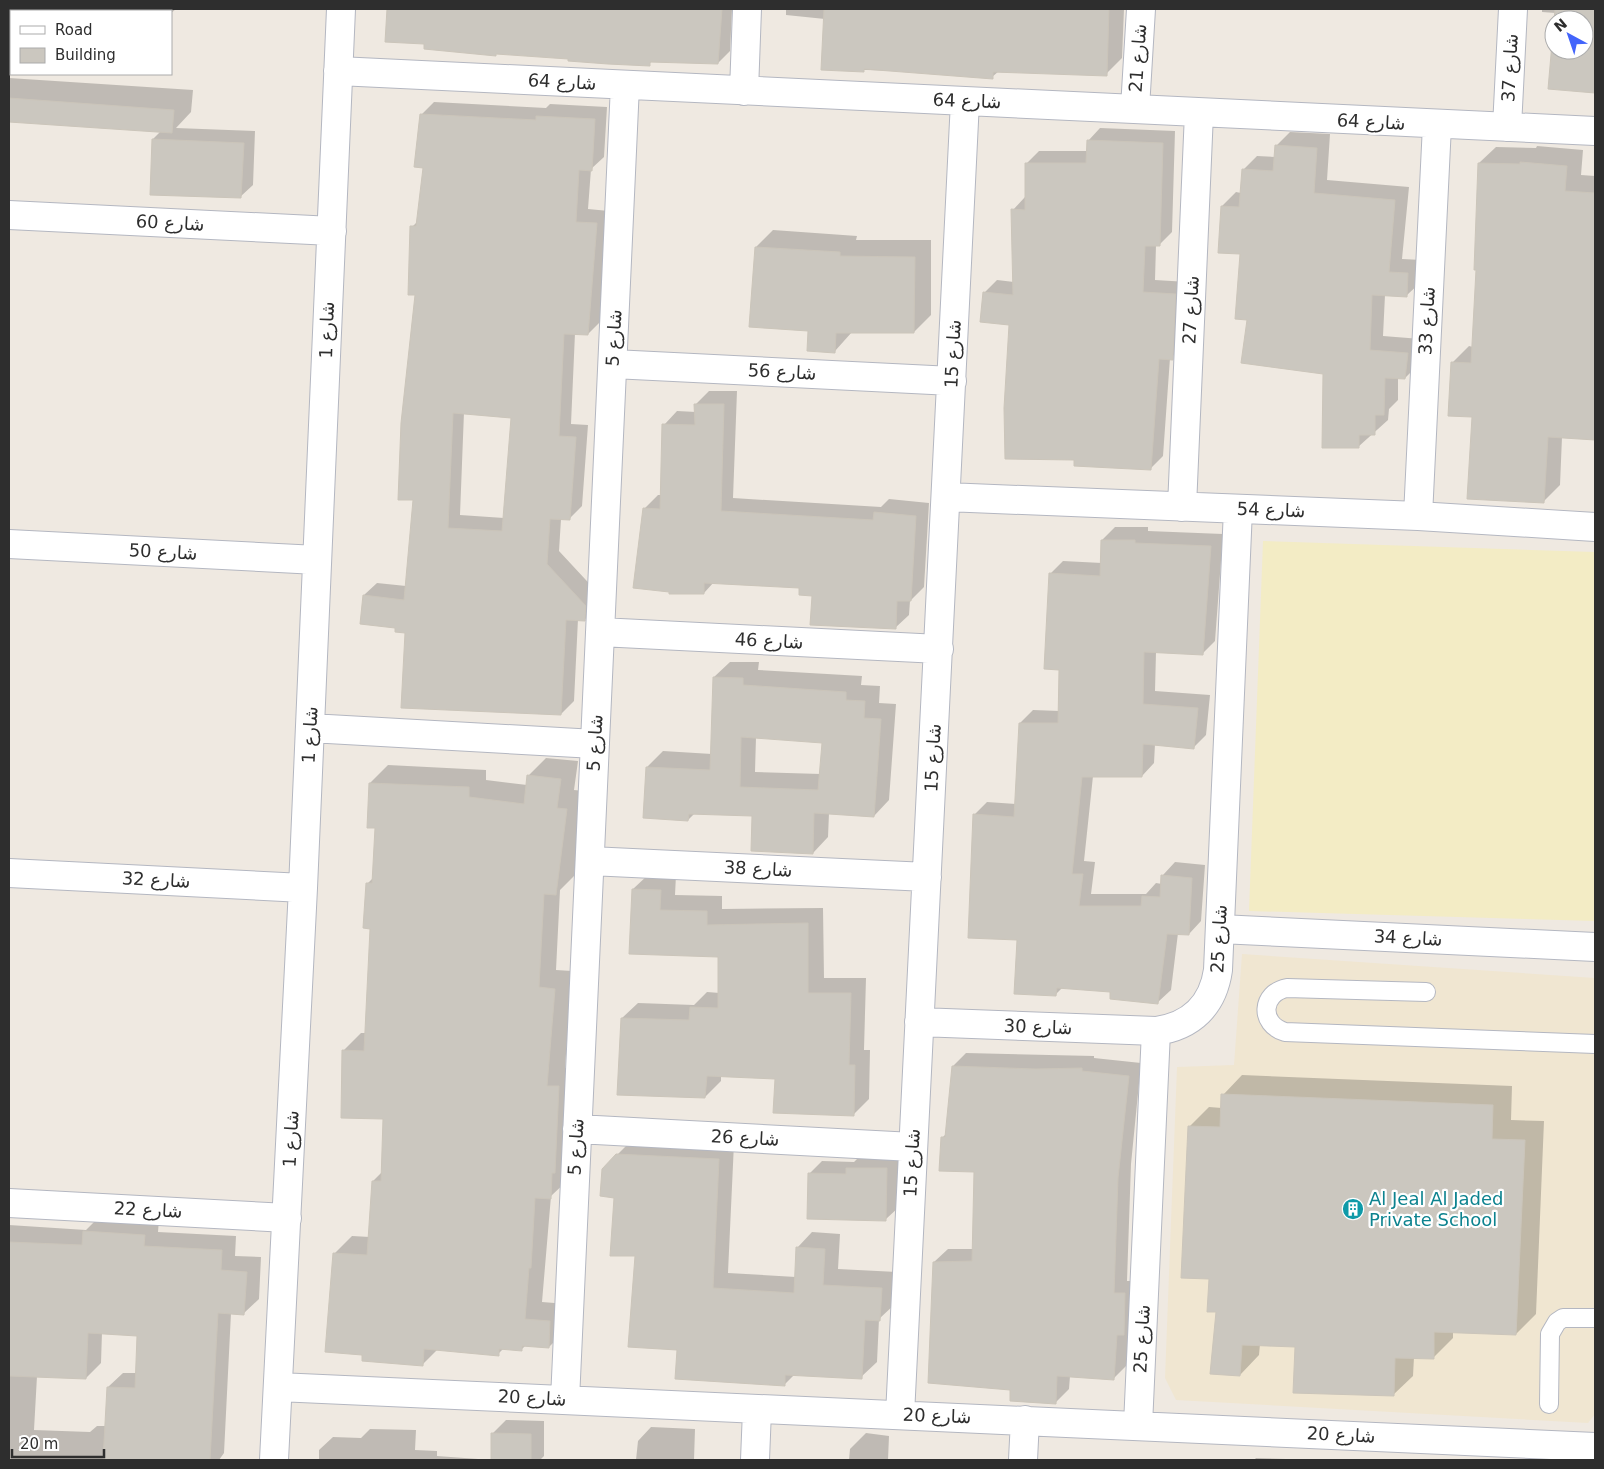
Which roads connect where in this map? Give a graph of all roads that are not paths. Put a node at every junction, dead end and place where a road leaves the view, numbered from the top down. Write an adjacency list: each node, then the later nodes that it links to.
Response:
1 (341, 9): 5 (street, شارع 1)
2 (746, 9): 7 (street)
3 (1141, 9): 9 (street, شارع 21)
4 (1513, 9): 12 (street, شارع 37)
5 (338, 71): 6 (street, شارع 64); 15 (street, شارع 1)
6 (625, 85): 7 (street, شارع 64); 16 (street, شارع 5)
7 (744, 91): 8 (street, شارع 64)
8 (965, 102): 9 (street, شارع 64); 17 (street, شارع 15)
9 (1135, 108): 10 (street, شارع 64)
10 (1199, 113): 11 (street, شارع 64); 19 (street, شارع 27)
11 (1437, 125): 12 (street, شارع 64); 21 (street, شارع 33)
12 (1507, 126): 13 (street, شارع 64)
13 (1595, 131)
14 (9, 215): 15 (street, شارع 60)
15 (332, 231): 24 (street, شارع 1)
16 (612, 364): 17 (street, شارع 56); 25 (street, شارع 5)
17 (952, 381): 18 (street, شارع 15)
18 (946, 496): 19 (street, شارع 54); 26 (street, شارع 15)
19 (1182, 507): 20 (street, شارع 54)
20 (1238, 509): 21 (street, شارع 54); 33 (street, شارع 25)
21 (1418, 516): 22 (street, شارع 54)
22 (1595, 527)
23 (9, 544): 24 (street, شارع 50)
24 (317, 560): 27 (street, شارع 1)
25 (600, 632): 26 (street, شارع 46); 28 (street, شارع 5)
26 (939, 649): 31 (street, شارع 15)
27 (310, 728): 28 (street); 32 (street, شارع 1)
28 (595, 744): 29 (street, شارع 5)
29 (590, 861): 31 (street, شارع 38); 39 (street, شارع 5)
30 (9, 872): 32 (street, شارع 32)
31 (927, 877): 36 (street, شارع 15)
32 (303, 888): 42 (street, شارع 1)
33 (1220, 929): 34 (street, شارع 34); 37 (street, شارع 25)
34 (1595, 947)
35 (1426, 992): 38 (lane)
36 (919, 1022): 37 (street, شارع 30); 40 (street, شارع 15)
37 (1156, 1031): 50 (street, شارع 25)
38 (1595, 1044)
39 (577, 1129): 40 (street, شارع 26); 45 (street, شارع 5)
40 (913, 1147): 48 (street, شارع 15)
41 (9, 1203): 42 (street, شارع 22)
42 (287, 1218): 44 (street, شارع 1)
43 (1595, 1318): 46 (lane)
44 (278, 1387): 45 (street, شارع 20); 53 (street, شارع 1)
45 (565, 1400): 47 (street, شارع 20)
46 (1549, 1404)
47 (757, 1410): 48 (street, شارع 20); 54 (street)
48 (900, 1415): 49 (street, شارع 20)
49 (1025, 1420): 50 (street, شارع 20); 55 (street)
50 (1138, 1425): 52 (street, شارع 20)
51 (1595, 1447): 52 (street, شارع 20)
52 (1494, 1451)
53 (274, 1460)
54 (755, 1460)
55 (1023, 1460)

